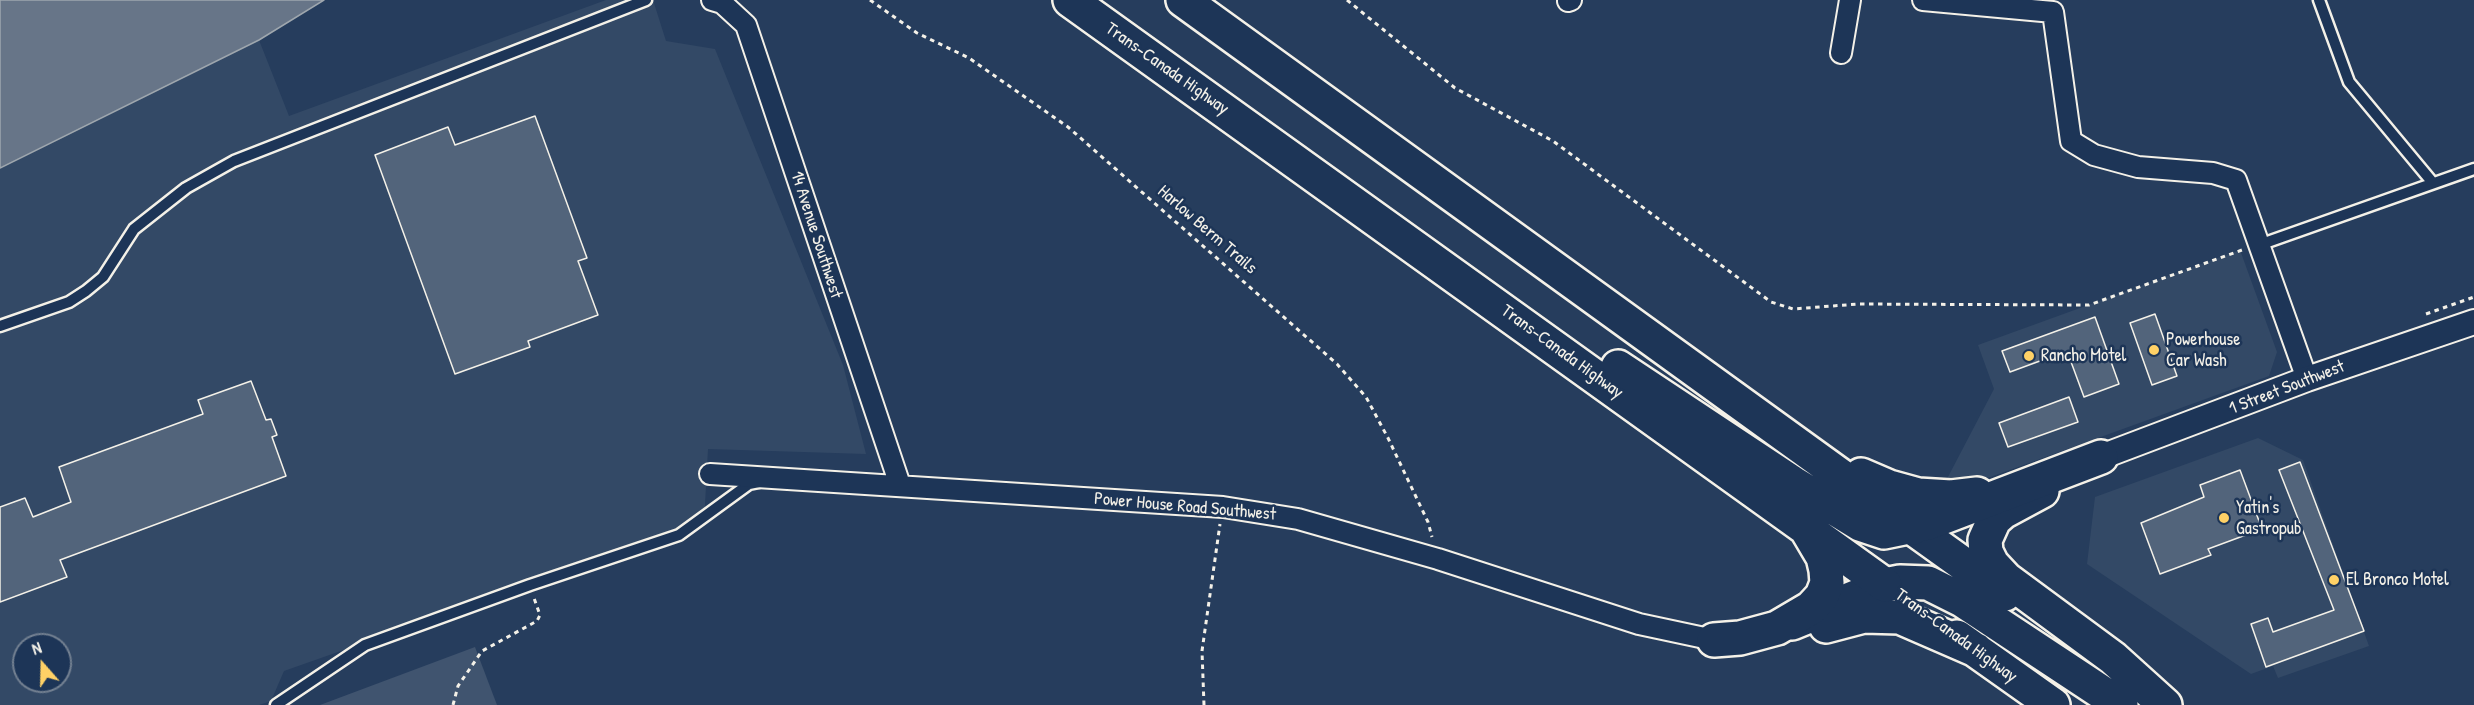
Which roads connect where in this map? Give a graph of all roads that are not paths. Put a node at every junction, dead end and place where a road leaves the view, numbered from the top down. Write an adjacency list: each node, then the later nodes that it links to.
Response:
1 (646, 0): 14 (lane)
2 (712, 0): 20 (street, 14 Avenue Southwest)
3 (1070, 0): 12 (highway, Trans-Canada Highway)
4 (1184, 0): 16 (highway)
5 (1850, 0): 8 (street)
6 (1923, 0): 11 (street)
7 (2319, 0): 10 (lane)
8 (1841, 53)
9 (2474, 169): 10 (lane)
10 (2433, 183): 11 (lane)
11 (2259, 245): 15 (street)
12 (1469, 286): 21 (highway); 22 (highway, Trans-Canada Highway)
13 (2474, 322): 15 (street, 1 Street Southwest)
14 (0, 326)
15 (2307, 380): 17 (street, 1 Street Southwest)
16 (1792, 441): 17 (highway); 21 (highway)
17 (2101, 458): 21 (highway); 31 (highway)
18 (710, 474): 19 (street, Power House Road Southwest)
19 (768, 480): 20 (street, Power House Road Southwest); 27 (lane)
20 (900, 485): 25 (street, Power House Road Southwest)
21 (1913, 528): 30 (highway)
22 (1806, 529): 23 (highway, Trans-Canada Highway); 24 (highway)
23 (1885, 585): 24 (highway); 26 (highway, Trans-Canada Highway); 29 (highway)
24 (1777, 628): 25 (highway)
25 (1714, 640): 26 (highway)
26 (1976, 650): 28 (highway, Trans-Canada Highway)
27 (276, 705)
28 (2053, 705)
29 (2121, 705)
30 (2156, 705)
31 (2165, 705)

